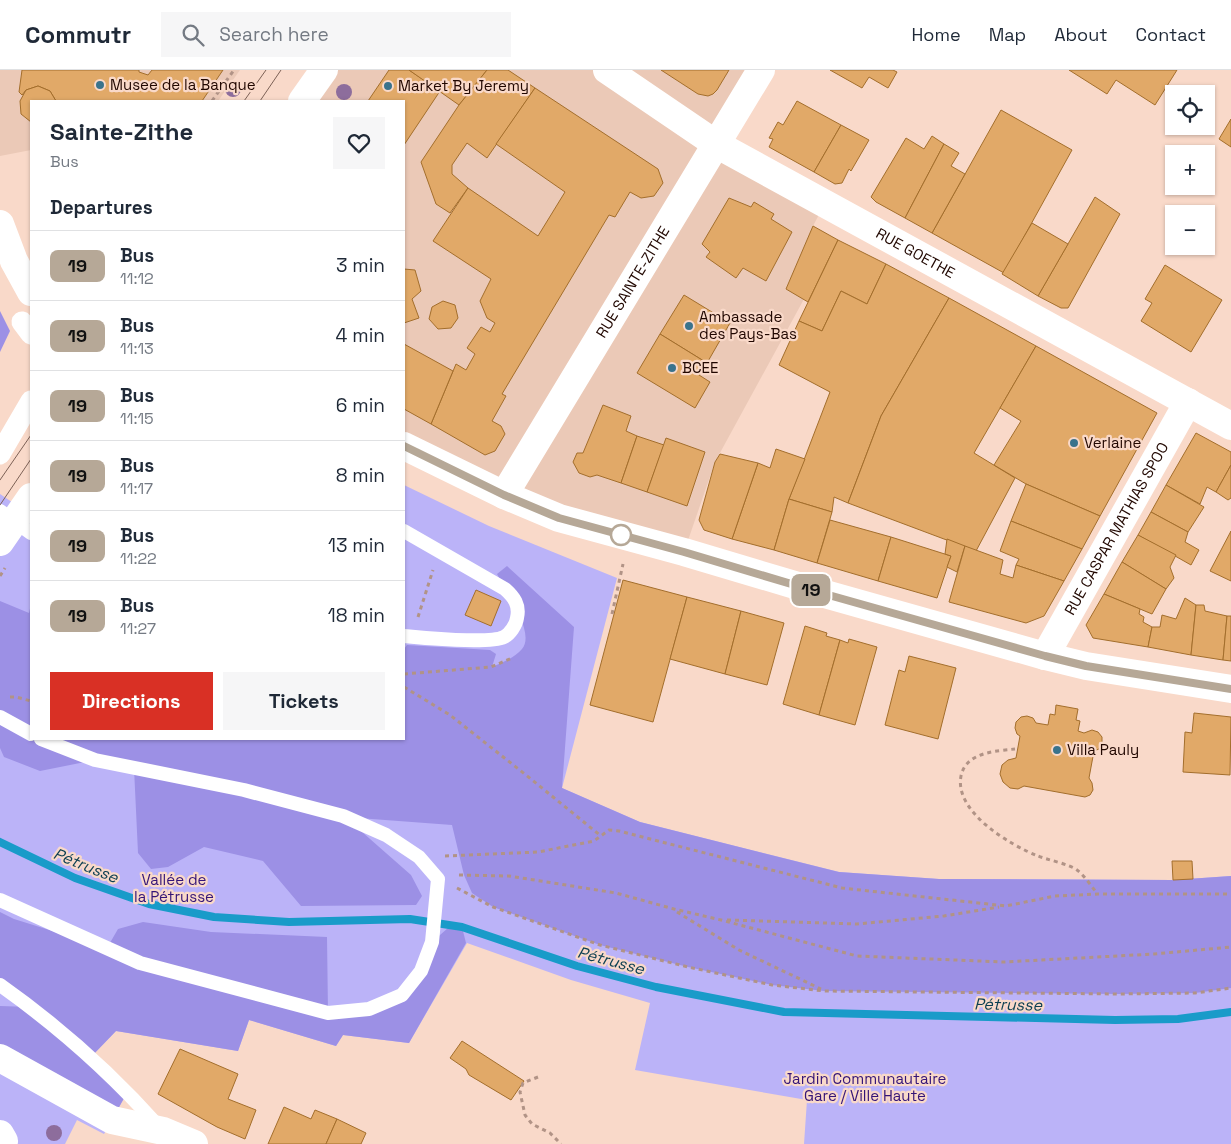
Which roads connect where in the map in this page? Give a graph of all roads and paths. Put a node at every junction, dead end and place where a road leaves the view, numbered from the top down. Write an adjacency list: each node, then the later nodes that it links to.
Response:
1 (234, 70): 5 (path)
2 (324, 70): 6 (street)
3 (607, 70): 7 (street, RUE GOETHE)
4 (761, 70): 7 (street, RUE SAINTE-ZITHE)
5 (213, 100)
6 (303, 100)
7 (716, 144): 10 (street, RUE GOETHE); 15 (street, RUE SAINTE-ZITHE)
8 (0, 224): 9 (street)
9 (30, 290)
10 (1188, 402): 12 (street, RUE GOETHE); 25 (street, RUE CASPAR MATHIAS SPOO)
11 (30, 403): 14 (street)
12 (1231, 426)
13 (405, 446): 15 (street)
14 (0, 454)
15 (504, 495): 25 (street)
16 (30, 498): 20 (street)
17 (0, 511): 19 (lane)
18 (405, 531): 21 (lane)
19 (30, 532)
20 (0, 542)
21 (439, 551): 24 (path); 24 (lane)
22 (623, 563): 23 (path)
23 (612, 614)
24 (408, 636)
25 (1045, 656): 27 (street)
26 (405, 688): 34 (path)
27 (1231, 689)
28 (8, 698): 29 (path)
29 (30, 701)
30 (0, 717): 31 (lane)
31 (30, 733)
32 (44, 740): 35 (lane)
33 (1015, 749): 37 (path)
34 (601, 836): 35 (path); 40 (path)
35 (419, 857): 36 (lane)
36 (438, 879): 39 (lane); 41 (path); 46 (path)
37 (1098, 894): 38 (path); 40 (path)
38 (1231, 894)
39 (0, 900)
40 (1006, 906): 42 (path)
41 (674, 909): 42 (path); 46 (path)
42 (721, 920): 43 (path)
43 (1231, 947)
44 (0, 985): 49 (lane)
45 (1231, 988): 46 (path)
46 (824, 991)
47 (0, 1058): 49 (street)
48 (538, 1077): 53 (path)
49 (163, 1131): 52 (street)
50 (0, 1134): 51 (street)
51 (3, 1144)
52 (194, 1144)
53 (561, 1144)

